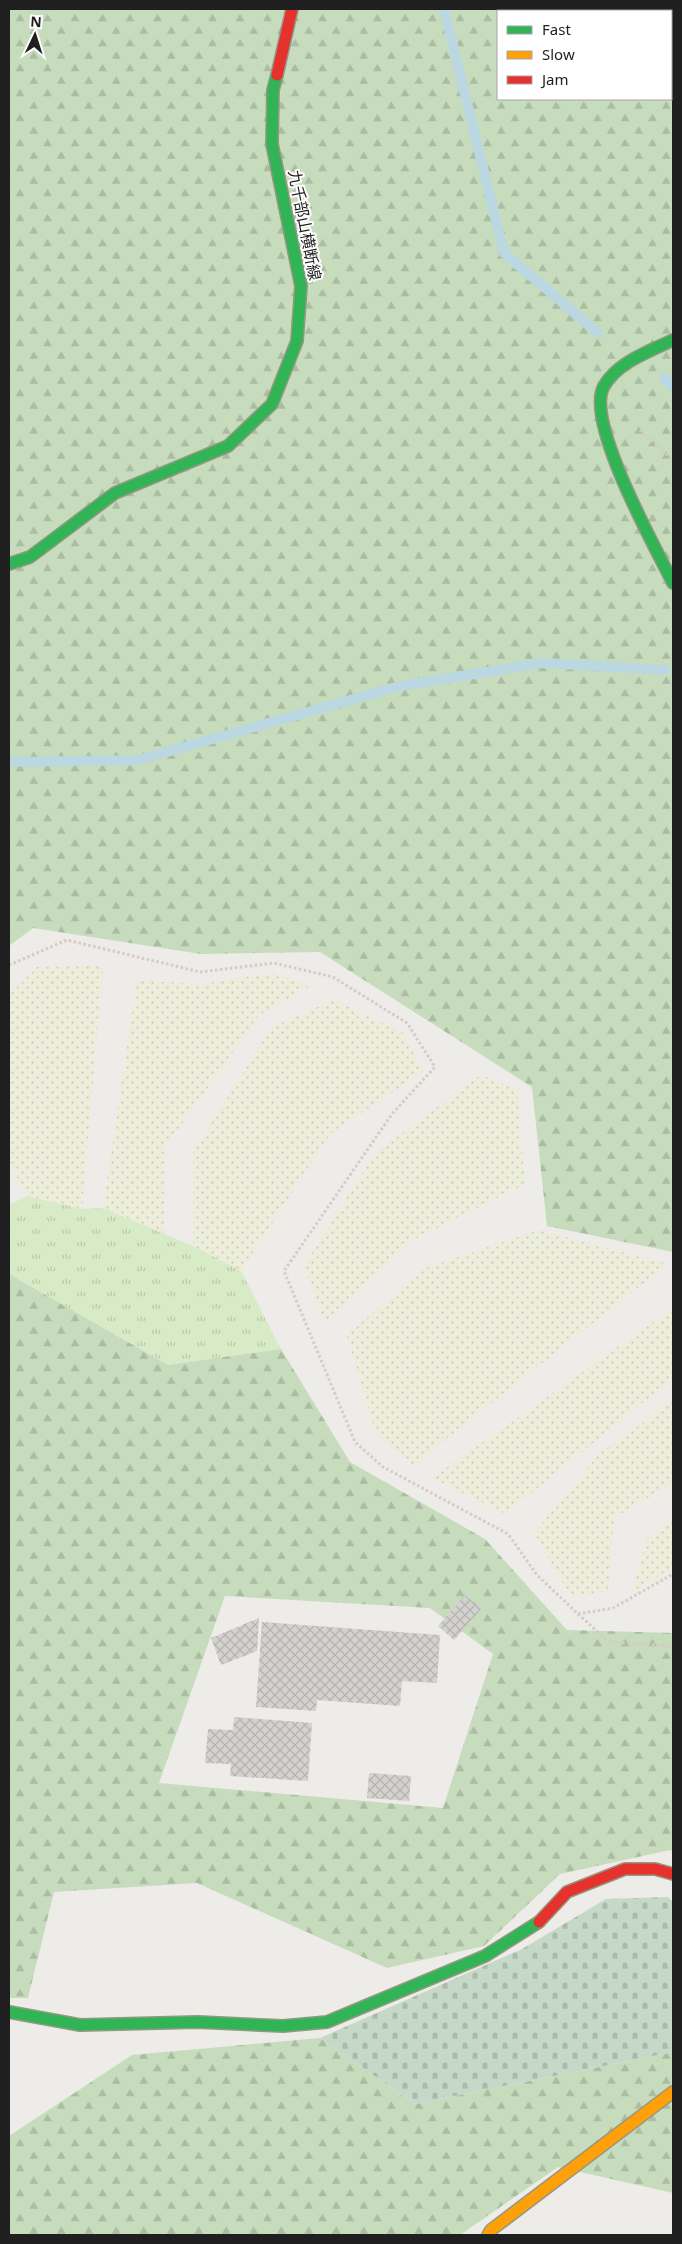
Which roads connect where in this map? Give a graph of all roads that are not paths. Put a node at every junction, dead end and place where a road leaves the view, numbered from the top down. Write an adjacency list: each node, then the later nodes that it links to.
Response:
1 (292, 9): 3 (street, 九千部山横断線)
2 (673, 340): 4 (street)
3 (9, 564)
4 (673, 583)
5 (673, 1874): 6 (street)
6 (9, 2012)
7 (673, 2092): 8 (street)
8 (488, 2235)

